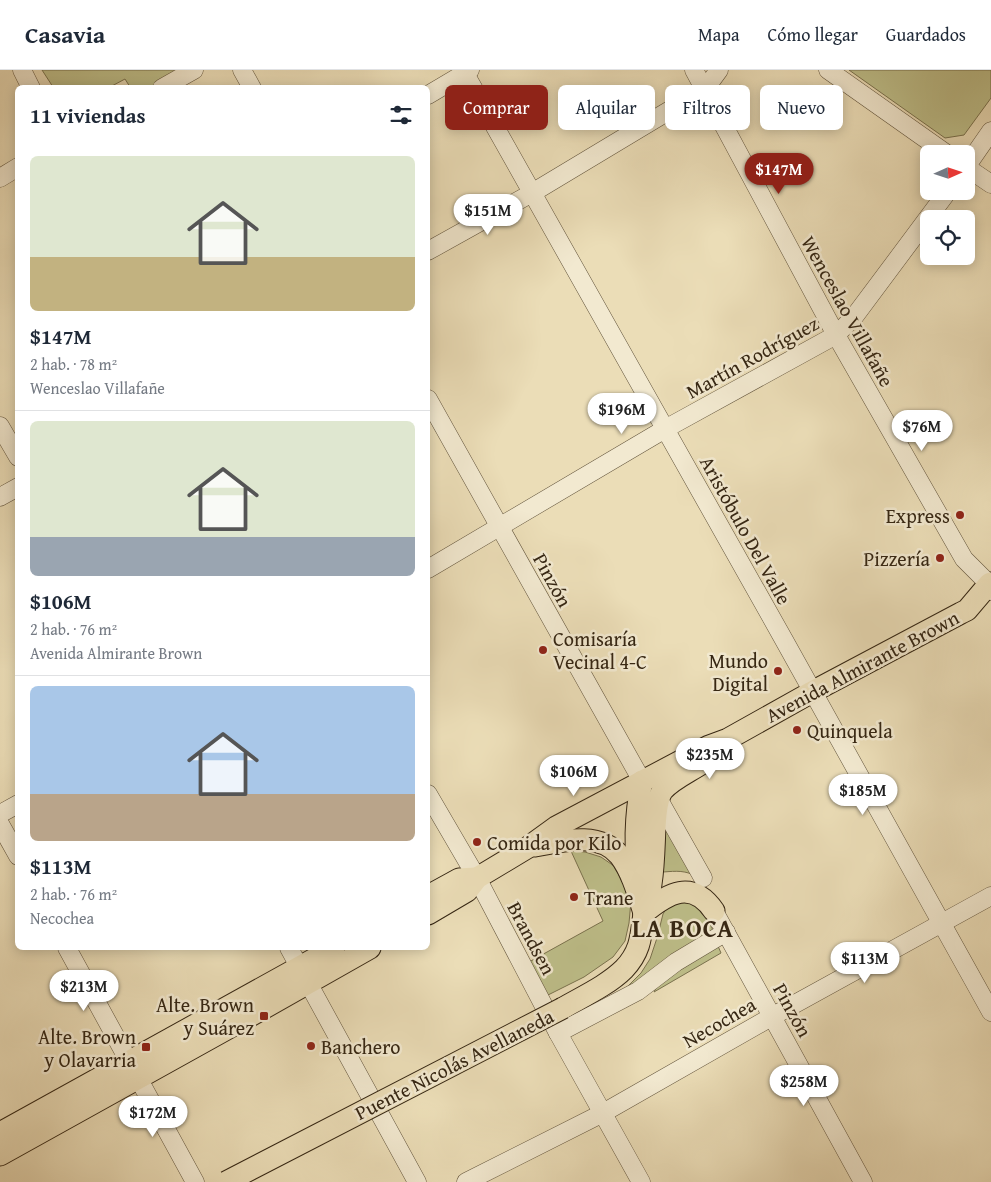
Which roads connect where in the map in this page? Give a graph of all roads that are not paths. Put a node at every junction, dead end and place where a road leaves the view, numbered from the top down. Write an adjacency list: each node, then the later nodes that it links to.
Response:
1 (22, 70): 8 (street)
2 (194, 70): 9 (street)
3 (242, 70): 10 (street)
4 (694, 70): 11 (street, Wenceslao Villafañe)
5 (719, 70): 12 (street)
6 (828, 70): 17 (street)
7 (466, 71): 13 (street); 23 (street, Aristóbulo Del Valle)
8 (30, 85)
9 (167, 85)
10 (250, 85)
11 (703, 85)
12 (708, 85)
13 (430, 94)
14 (665, 113): 23 (street)
15 (727, 130): 26 (street, Wenceslao Villafañe)
16 (991, 131): 18 (street)
17 (934, 145)
18 (975, 154)
19 (15, 169): 21 (street)
20 (975, 173): 22 (street)
21 (0, 178)
22 (991, 184)
23 (532, 193): 25 (street); 29 (street, Aristóbulo Del Valle)
24 (941, 200): 26 (street, Martín Rodríguez)
25 (430, 251)
26 (836, 335): 29 (street, Martín Rodríguez); 35 (street, Wenceslao Villafañe)
27 (430, 403): 33 (street, Pinzón)
28 (0, 426): 30 (street)
29 (665, 429): 33 (street, Martín Rodríguez); 36 (street, Aristóbulo Del Valle)
30 (15, 452)
31 (15, 489): 32 (street)
32 (0, 497)
33 (499, 527): 34 (street, Martín Rodríguez); 38 (street, Pinzón)
34 (430, 568)
35 (991, 583): 36 (main road, Avenida Almirante Brown)
36 (812, 692): 37 (main road, Avenida Almirante Brown); 53 (street, Aristóbulo Del Valle)
37 (728, 739): 38 (main road, Avenida Almirante Brown); 40 (main road, Avenida Almirante Brown)
38 (642, 781): 44 (main road, Avenida Almirante Brown); 52 (main road, Puente Nicolás Avellaneda)
39 (430, 798): 46 (street, Brandsen)
40 (659, 800): 47 (street); 52 (main road, Puente Nicolás Avellaneda)
41 (15, 806): 42 (street)
42 (0, 814)
43 (0, 824): 45 (street)
44 (527, 848): 46 (main road, Avenida Almirante Brown); 52 (main road)
45 (15, 851)
46 (476, 878): 48 (main road, Avenida Almirante Brown); 51 (main road, Avenida Almirante Brown); 62 (street, Brandsen)
47 (703, 878)
48 (430, 895)
49 (991, 896): 53 (street, Necochea)
50 (714, 911): 52 (main road); 54 (street, Pinzón)
51 (430, 913)
52 (644, 913): 68 (main road, Puente Nicolás Avellaneda, bridge)
53 (941, 924): 60 (street, Aristóbulo Del Valle); 61 (street, Necochea)
54 (726, 932): 61 (street, Pinzón); 62 (street)
55 (68, 950): 63 (street)
56 (291, 950): 59 (street)
57 (332, 950): 59 (main road)
58 (365, 950): 59 (main road)
59 (304, 974): 63 (main road); 69 (street)
60 (991, 1012)
61 (772, 1016): 64 (street, Necochea); 72 (street, Pinzón)
62 (558, 1033): 64 (street, Brandsen)
63 (134, 1069): 65 (main road); 66 (main road); 67 (street)
64 (603, 1113): 70 (street, Necochea); 71 (street, Brandsen)
65 (0, 1133)
66 (0, 1154)
67 (195, 1182)
68 (226, 1182)
69 (417, 1182)
70 (466, 1182)
71 (641, 1182)
72 (863, 1182)

